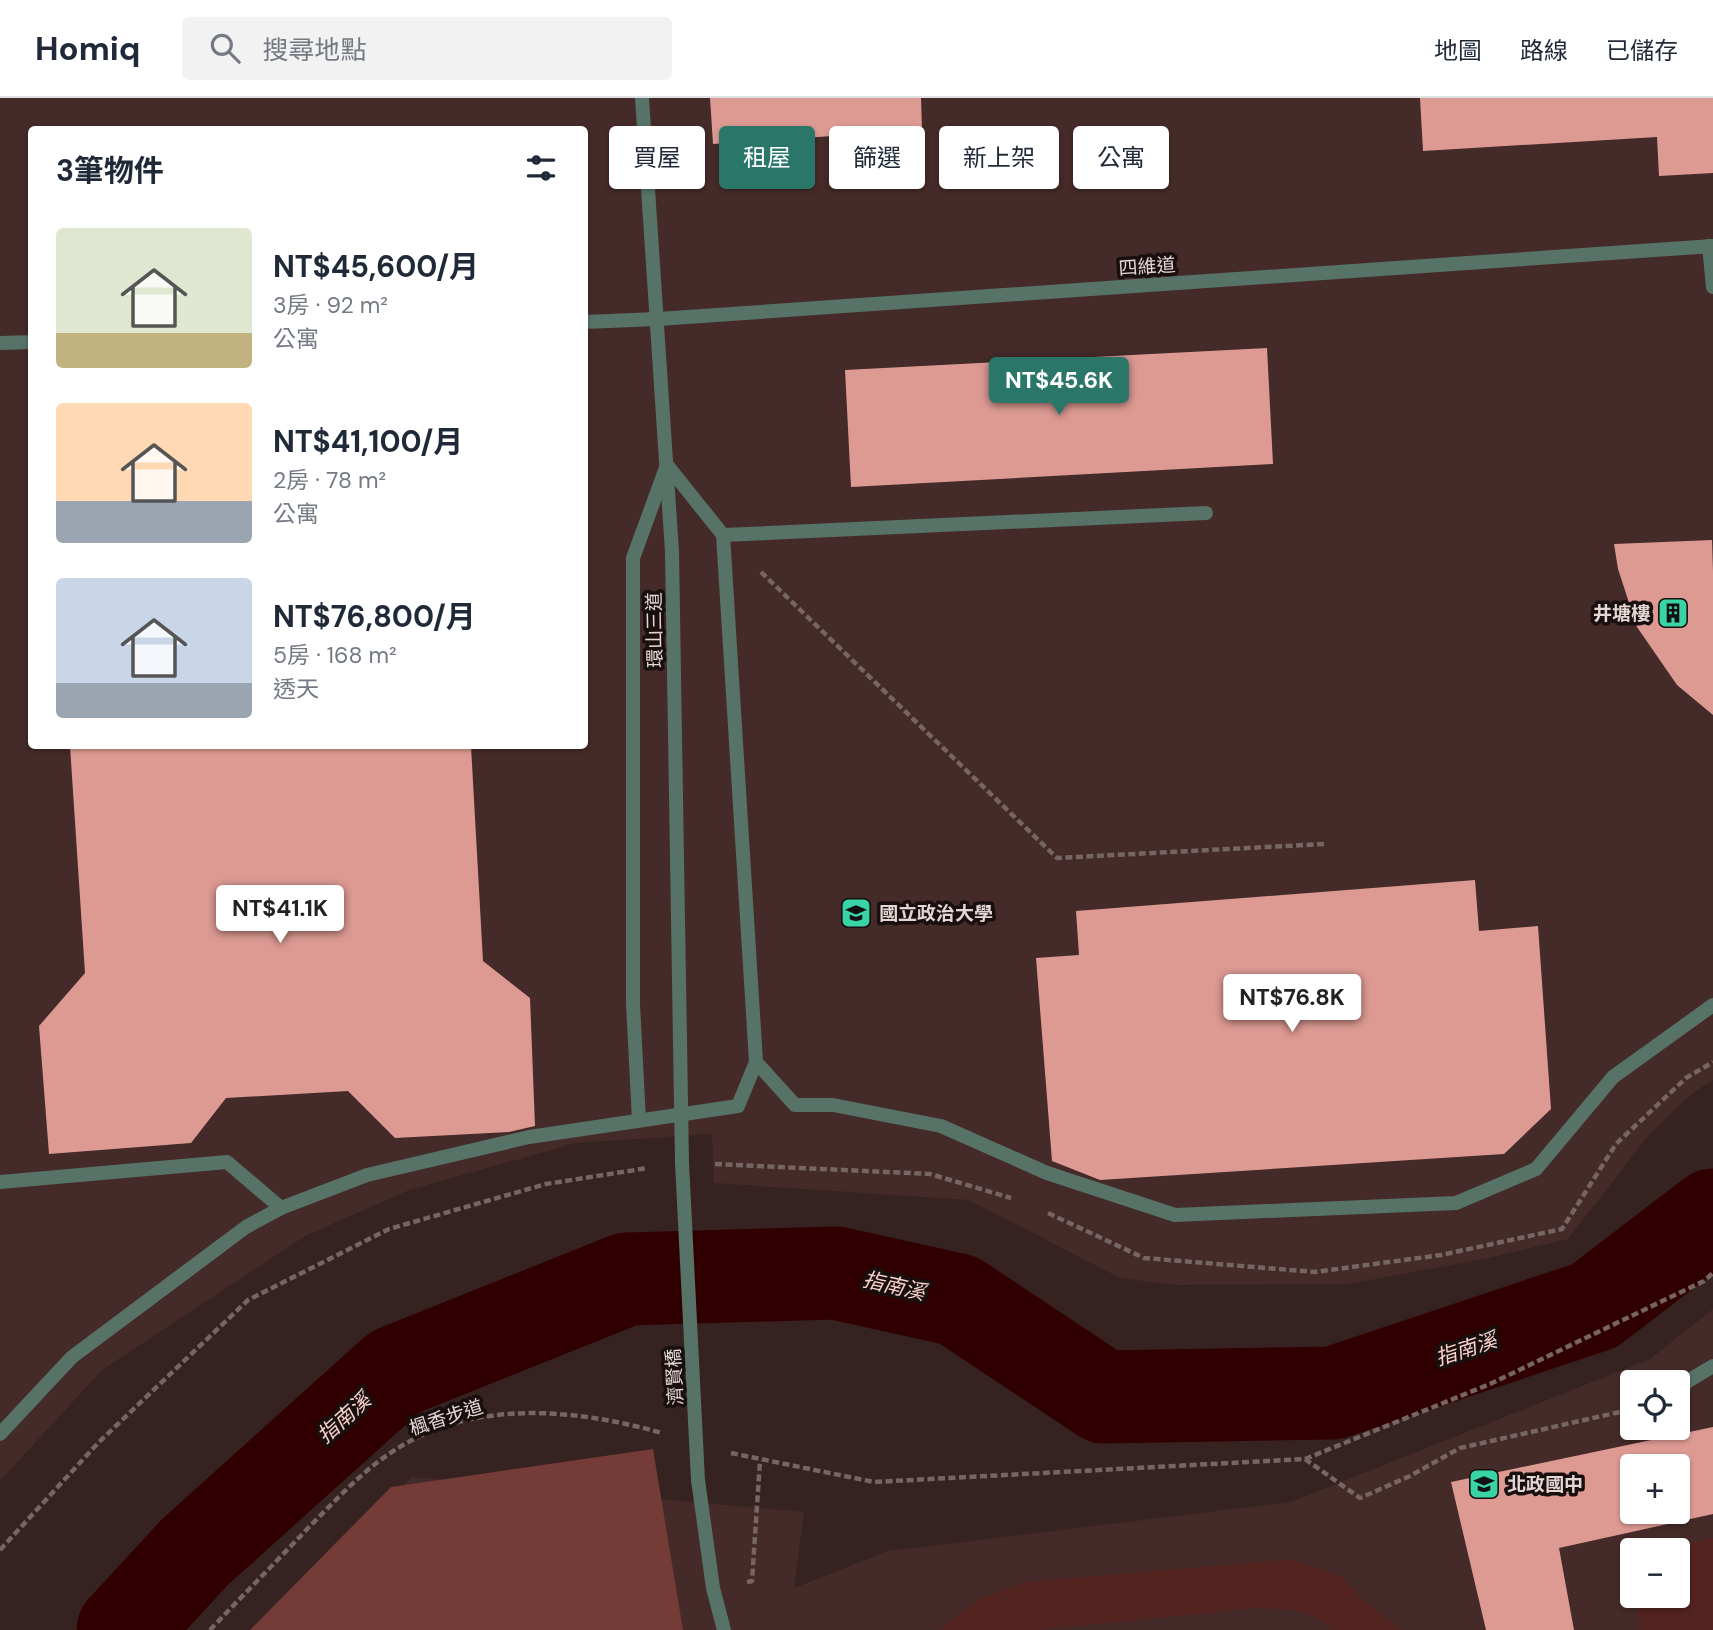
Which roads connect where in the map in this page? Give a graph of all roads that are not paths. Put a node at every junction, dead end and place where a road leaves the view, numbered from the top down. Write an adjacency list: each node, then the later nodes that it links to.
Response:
1 (642, 98): 4 (lane, 環山三道)
2 (1711, 246): 3 (lane); 4 (lane, 四維道)
3 (1713, 287)
4 (658, 319): 5 (lane, 四維道); 8 (lane, 環山三道)
5 (588, 322)
6 (28, 342): 7 (lane)
7 (0, 343)
8 (667, 466): 10 (lane); 13 (lane); 14 (lane, 環山三道, bridge)
9 (1206, 513): 10 (lane)
10 (723, 535): 12 (lane)
11 (1713, 1006): 12 (lane)
12 (756, 1062): 13 (lane)
13 (639, 1120): 16 (lane)
14 (682, 1163): 20 (lane, 濟賢橋, bridge)
15 (0, 1182): 16 (lane)
16 (281, 1208): 19 (lane)
17 (1713, 1366): 18 (lane)
18 (1690, 1380)
19 (0, 1434)
20 (724, 1630)

